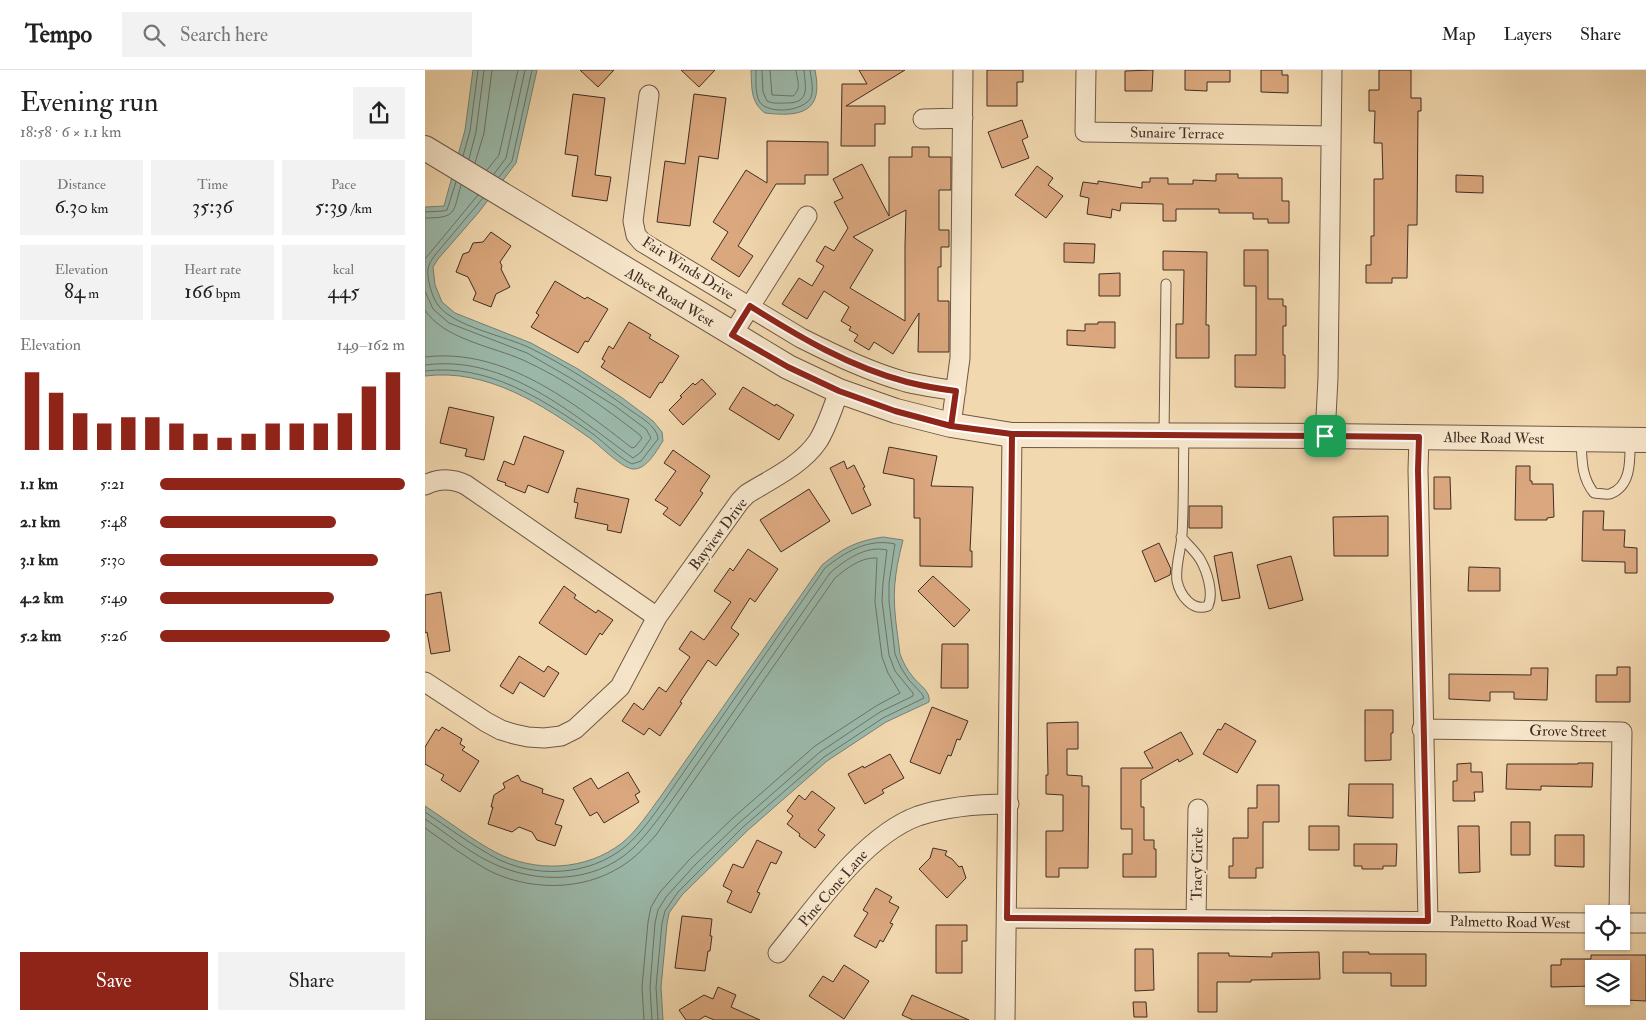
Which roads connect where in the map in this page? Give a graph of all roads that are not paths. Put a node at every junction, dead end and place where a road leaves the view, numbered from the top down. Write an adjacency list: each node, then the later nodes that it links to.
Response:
1 (963, 70): 6 (street)
2 (1086, 70): 7 (street, Sunaire Terrace)
3 (1332, 70): 7 (street)
4 (649, 95): 11 (street, Fair Winds Drive)
5 (923, 118): 6 (street)
6 (963, 118): 14 (street)
7 (1331, 136): 18 (street)
8 (432, 152): 12 (street, Albee Road West)
9 (807, 216): 11 (street)
10 (1165, 284): 17 (lane)
11 (750, 306): 12 (street); 14 (street, Fair Winds Drive)
12 (732, 335): 13 (street, Albee Road West)
13 (839, 391): 15 (street, Albee Road West); 24 (street, Bayview Drive)
14 (956, 391): 15 (street)
15 (951, 426): 16 (street, Albee Road West)
16 (1012, 434): 17 (street, Albee Road West); 27 (street)
17 (1174, 435): 18 (street, Albee Road West); 23 (lane)
18 (1325, 436): 19 (street, Albee Road West)
19 (1419, 437): 20 (street, Albee Road West); 26 (street)
20 (1581, 439): 21 (street, Albee Road West); 21 (lane)
21 (1638, 440)
22 (425, 485): 24 (street)
23 (1181, 538): 23 (lane)
24 (657, 617): 25 (street, Bayview Drive)
25 (425, 682)
26 (1423, 729): 29 (street, Grove Street); 32 (street)
27 (1009, 804): 30 (street); 36 (street, Pine Cone Lane)
28 (1198, 809): 31 (street, Tracy Circle)
29 (1619, 905)
30 (1007, 918): 31 (street, Palmetto Road West); 37 (street)
31 (1196, 919): 32 (street, Palmetto Road West)
32 (1428, 921): 33 (street, Palmetto Road West)
33 (1585, 923)
34 (1630, 923): 35 (street)
35 (1646, 923)
36 (778, 953)
37 (1005, 1020)

